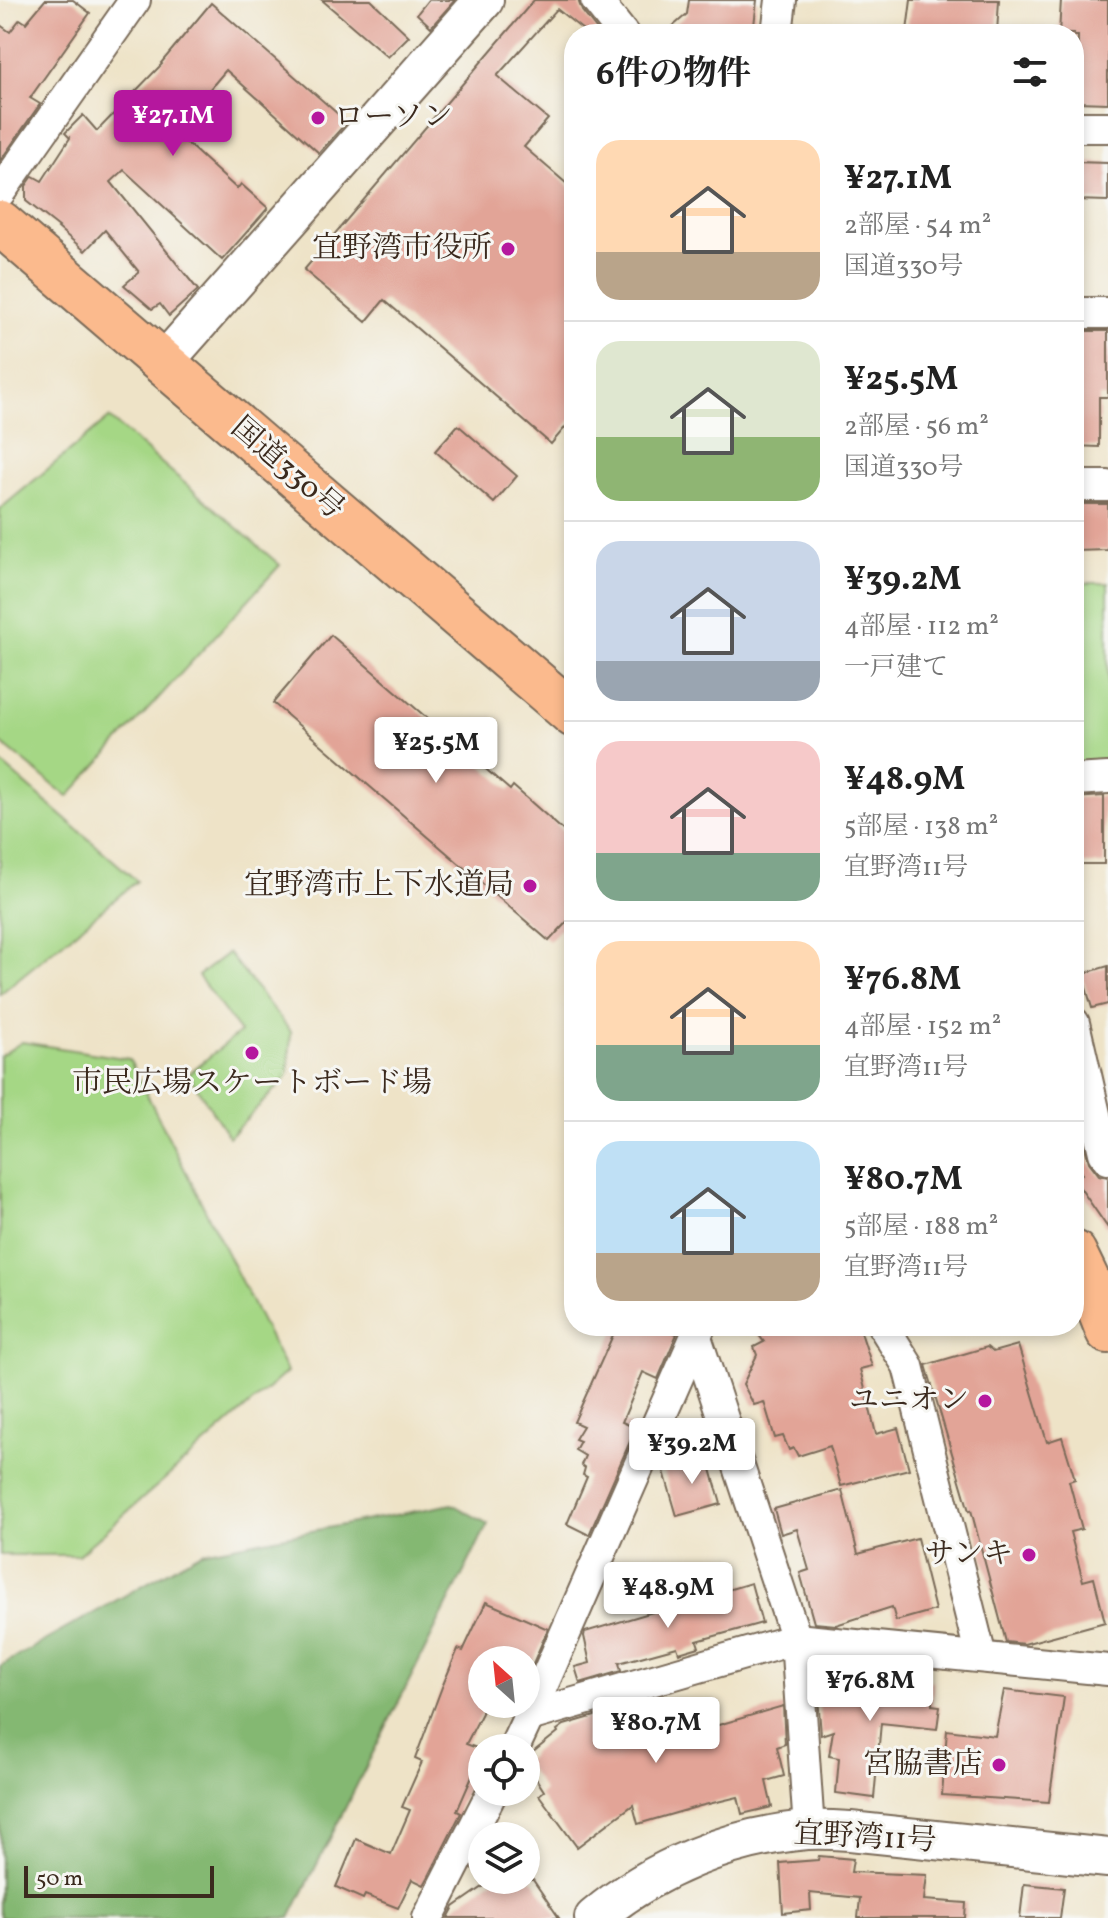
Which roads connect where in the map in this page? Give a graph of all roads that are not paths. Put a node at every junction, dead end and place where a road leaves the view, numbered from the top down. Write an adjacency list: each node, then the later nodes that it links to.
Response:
1 (135, 0): 9 (street)
2 (484, 0): 13 (street)
3 (596, 0): 5 (street)
4 (781, 0): 6 (street)
5 (615, 24)
6 (778, 24)
7 (1084, 127): 8 (street)
8 (1108, 127)
9 (0, 192)
10 (0, 223): 13 (highway, 国道330号)
11 (1084, 313): 12 (street)
12 (1108, 313)
13 (164, 362): 16 (highway, 国道330号)
14 (1084, 486): 15 (street)
15 (1108, 486)
16 (564, 706)
17 (1108, 778): 18 (street)
18 (1084, 779)
19 (1084, 1066): 20 (street)
20 (1108, 1159)
21 (1091, 1275): 22 (highway)
22 (1108, 1331)
23 (696, 1336): 29 (street)
24 (700, 1336): 26 (street)
25 (889, 1336): 27 (street)
26 (796, 1639): 27 (street); 30 (street); 32 (street)
27 (981, 1657): 28 (street)
28 (1108, 1670)
29 (540, 1691)
30 (540, 1713)
31 (485, 1806): 34 (street)
32 (809, 1830): 33 (street, 宜野湾11号); 35 (street, 宜野湾11号)
33 (1108, 1858)
34 (428, 1918)
35 (594, 1918)

